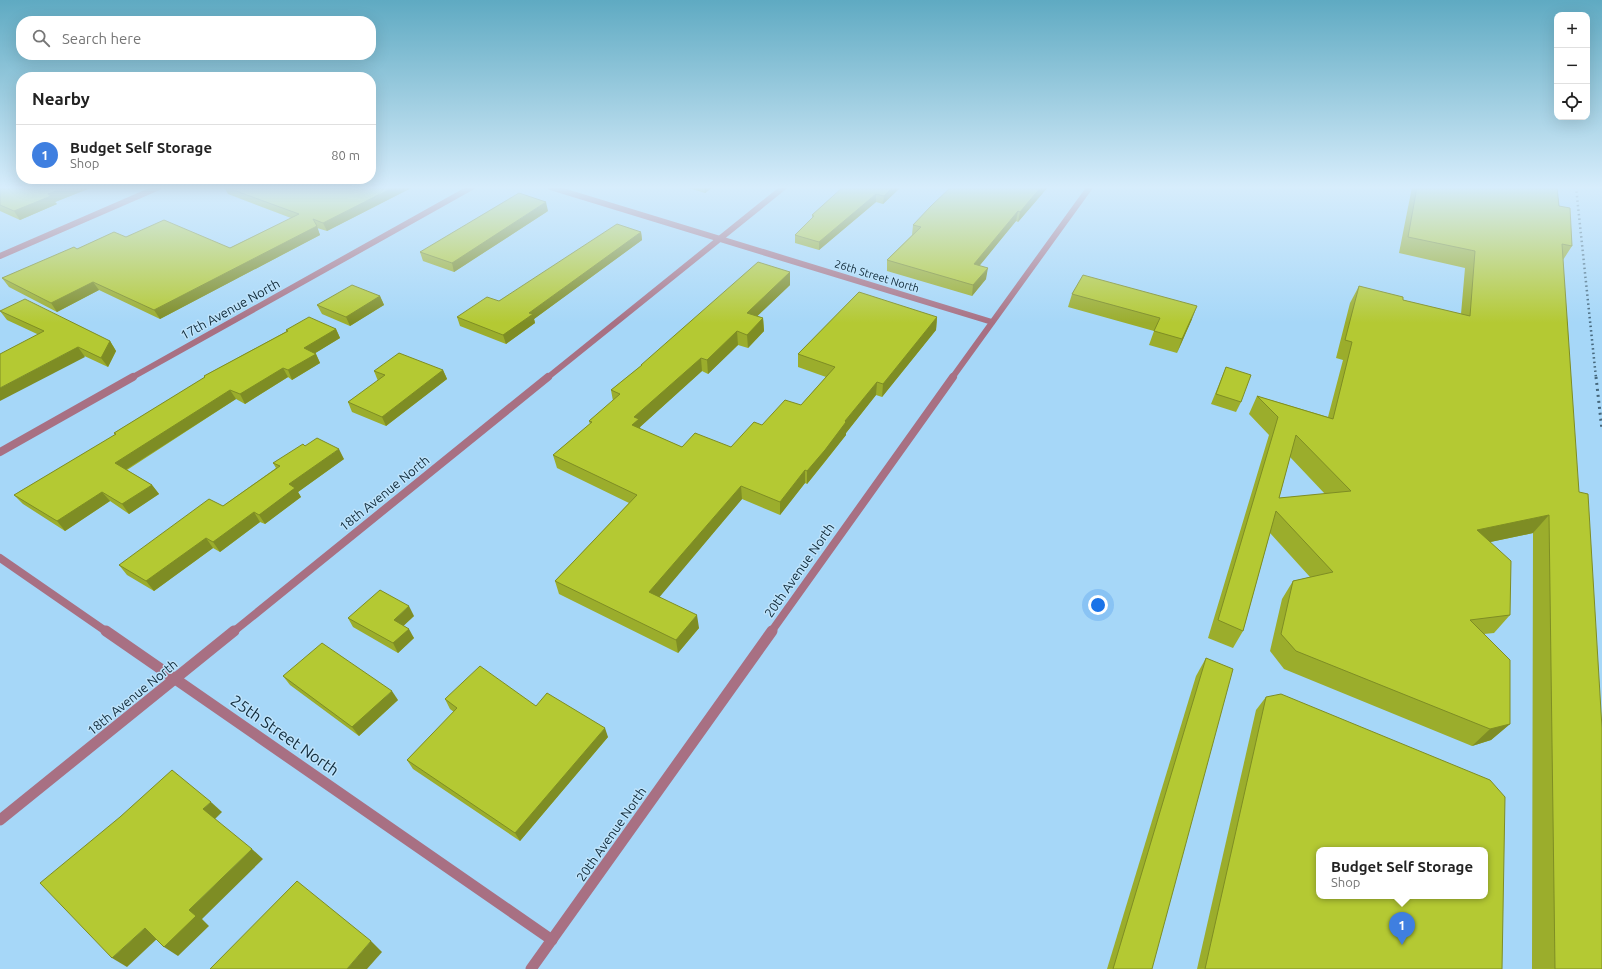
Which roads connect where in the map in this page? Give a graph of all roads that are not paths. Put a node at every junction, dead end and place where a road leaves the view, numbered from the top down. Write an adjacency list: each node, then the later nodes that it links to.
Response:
1 (55, 232): 7 (street)
2 (391, 232): 9 (street, 17th Avenue North)
3 (698, 232): 6 (street, 26th Street North)
4 (728, 232): 6 (street, 18th Avenue North)
5 (1057, 232): 8 (street, 20th Avenue North)
6 (720, 239): 8 (street, 26th Street North); 11 (street, 18th Avenue North)
7 (0, 256)
8 (992, 322): 13 (street, 20th Avenue North)
9 (0, 452)
10 (0, 558): 11 (street, 25th Street North)
11 (175, 678): 12 (street, 18th Avenue North); 13 (street, 25th Street North)
12 (0, 820)
13 (552, 940): 14 (street, 20th Avenue North)
14 (531, 969)

